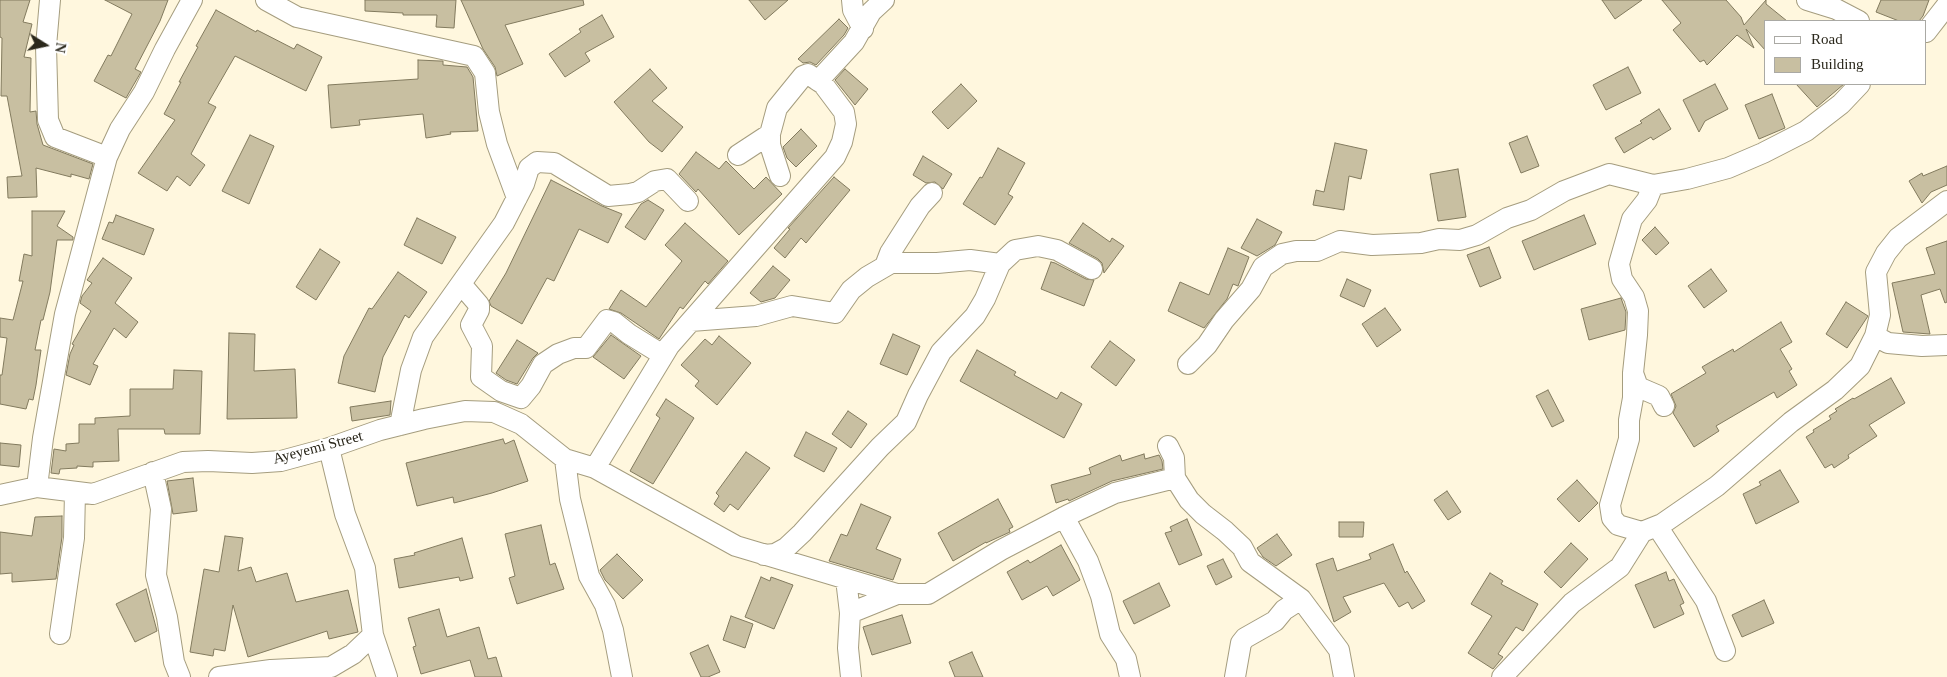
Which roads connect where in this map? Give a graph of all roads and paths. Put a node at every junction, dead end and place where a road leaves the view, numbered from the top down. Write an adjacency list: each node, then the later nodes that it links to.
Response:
1 (50, 0): 15 (street)
2 (192, 0): 15 (street)
3 (266, 0): 19 (street)
4 (852, 0): 9 (street)
5 (884, 0): 9 (street)
6 (1807, 0): 8 (street)
7 (1947, 5): 10 (street)
8 (1857, 20)
9 (863, 29): 11 (street)
10 (1927, 31)
11 (818, 81): 13 (street); 26 (street)
12 (1859, 85): 17 (street)
13 (770, 134): 14 (street); 16 (street)
14 (738, 155)
15 (107, 157): 40 (street)
16 (780, 176)
17 (1653, 184): 30 (street); 31 (street)
18 (932, 193): 23 (street)
19 (517, 198): 20 (street); 25 (street)
20 (688, 201)
21 (1947, 201): 27 (street)
22 (1000, 264): 23 (street); 24 (street); 45 (street)
23 (885, 266): 26 (street)
24 (1092, 269)
25 (461, 284): 29 (street); 33 (street)
26 (691, 321): 29 (street)
27 (1875, 336): 28 (street); 44 (street)
28 (1947, 345)
29 (663, 355): 37 (street)
30 (1188, 364)
31 (1633, 372): 32 (street); 44 (street)
32 (1664, 406)
33 (400, 425): 35 (street, Ayeyemi Street); 36 (street, Ayeyemi Street)
34 (1168, 446): 39 (street)
35 (329, 448): 38 (street, Ayeyemi Street); 51 (street)
36 (565, 459): 37 (street); 56 (street)
37 (595, 468): 45 (street)
38 (154, 472): 41 (street, Ayeyemi Street); 53 (street)
39 (1175, 478): 43 (street); 48 (street)
40 (37, 487): 41 (street, Ayeyemi Street); 42 (street, Ayeyemi Street)
41 (75, 492): 50 (street)
42 (0, 495)
43 (1064, 517): 47 (street); 58 (street)
44 (1649, 529): 52 (street); 61 (street)
45 (764, 554): 46 (street)
46 (846, 579): 47 (street); 49 (street)
47 (897, 594): 49 (street)
48 (1301, 599): 59 (street); 60 (street)
49 (850, 613): 57 (street)
50 (60, 634)
51 (373, 635): 54 (street); 55 (street)
52 (1725, 651)
53 (180, 677)
54 (220, 677)
55 (387, 677)
56 (622, 677)
57 (851, 677)
58 (1130, 677)
59 (1235, 677)
60 (1344, 677)
61 (1502, 677)

